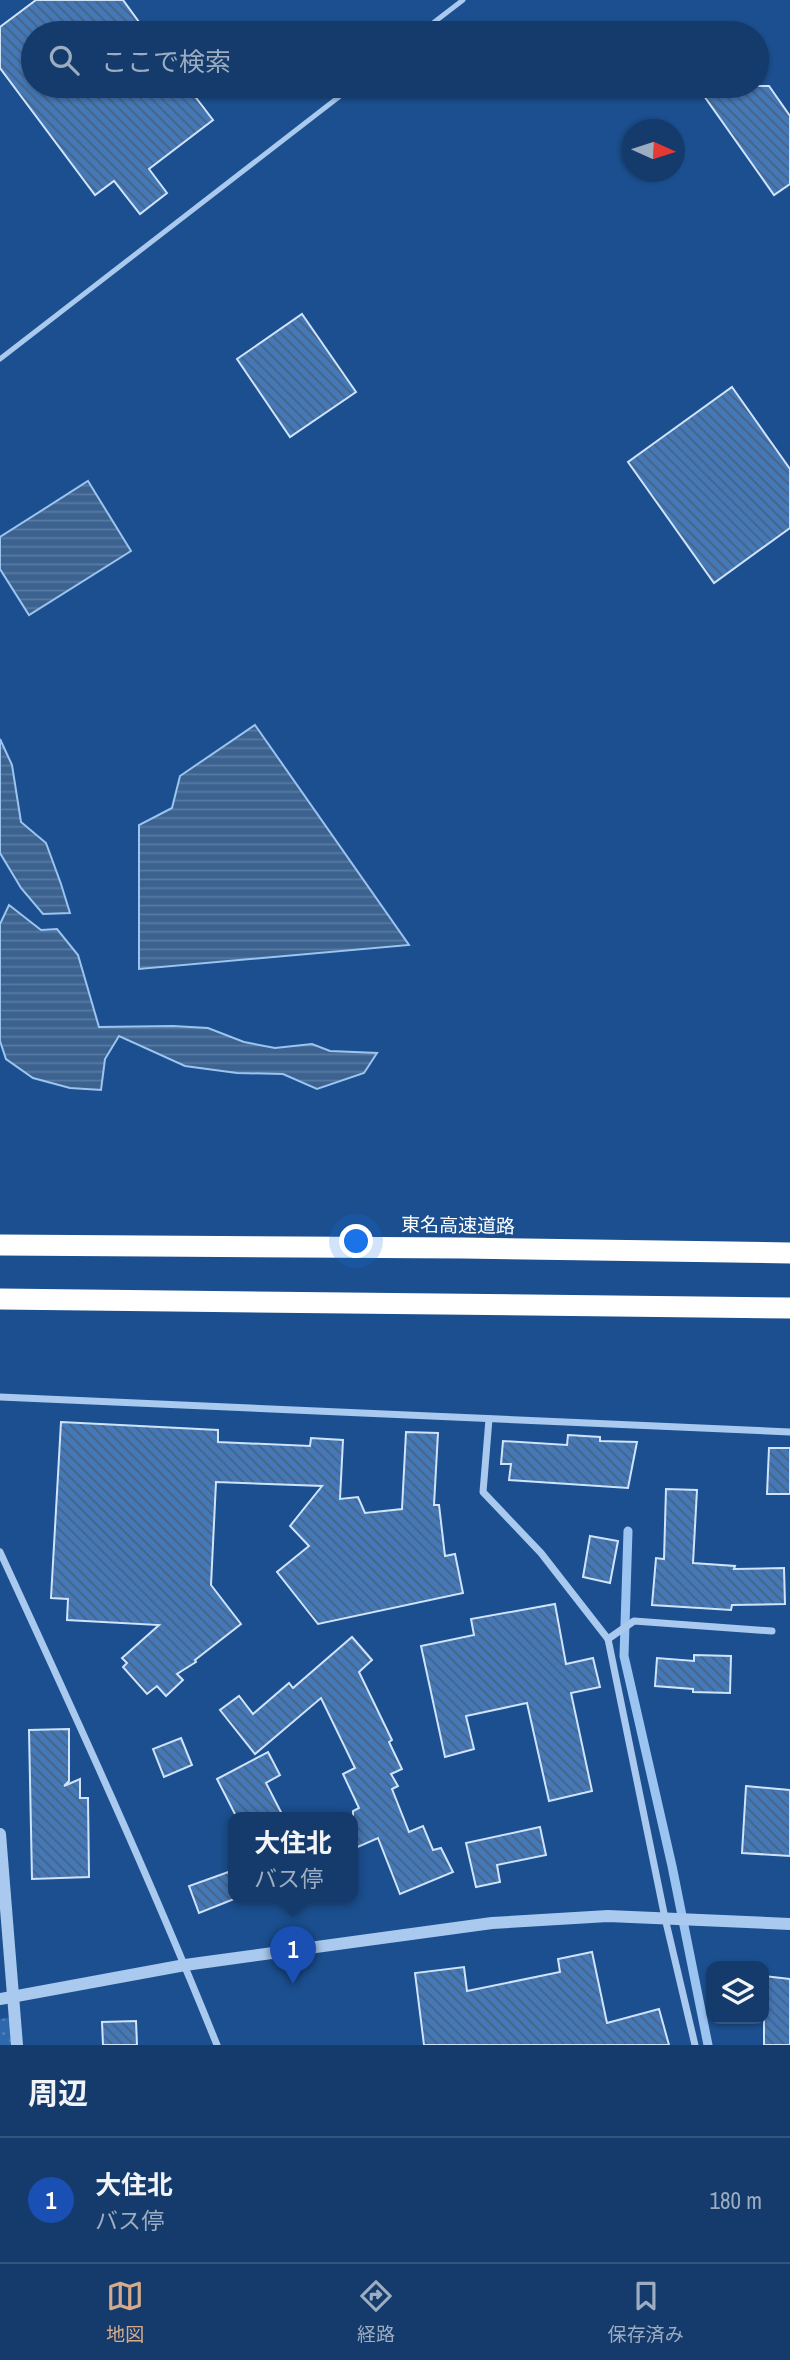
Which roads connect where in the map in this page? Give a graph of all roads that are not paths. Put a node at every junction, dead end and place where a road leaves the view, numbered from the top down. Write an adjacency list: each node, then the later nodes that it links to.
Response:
1 (463, 0): 2 (lane)
2 (436, 21)
3 (337, 98): 4 (lane)
4 (0, 359)
5 (0, 1245): 6 (highway, 東名高速道路)
6 (790, 1253)
7 (0, 1299): 8 (highway)
8 (790, 1308)
9 (0, 1397): 10 (street)
10 (489, 1419): 11 (street); 14 (street)
11 (790, 1432)
12 (0, 1552): 18 (street)
13 (772, 1631): 14 (street)
14 (608, 1639): 16 (street)
15 (0, 1833): 19 (street)
16 (665, 1918): 17 (street); 18 (street); 22 (street)
17 (790, 1924)
18 (185, 1965): 19 (street); 21 (street)
19 (6, 1998): 20 (street)
20 (16, 2045)
21 (217, 2045)
22 (695, 2045)

